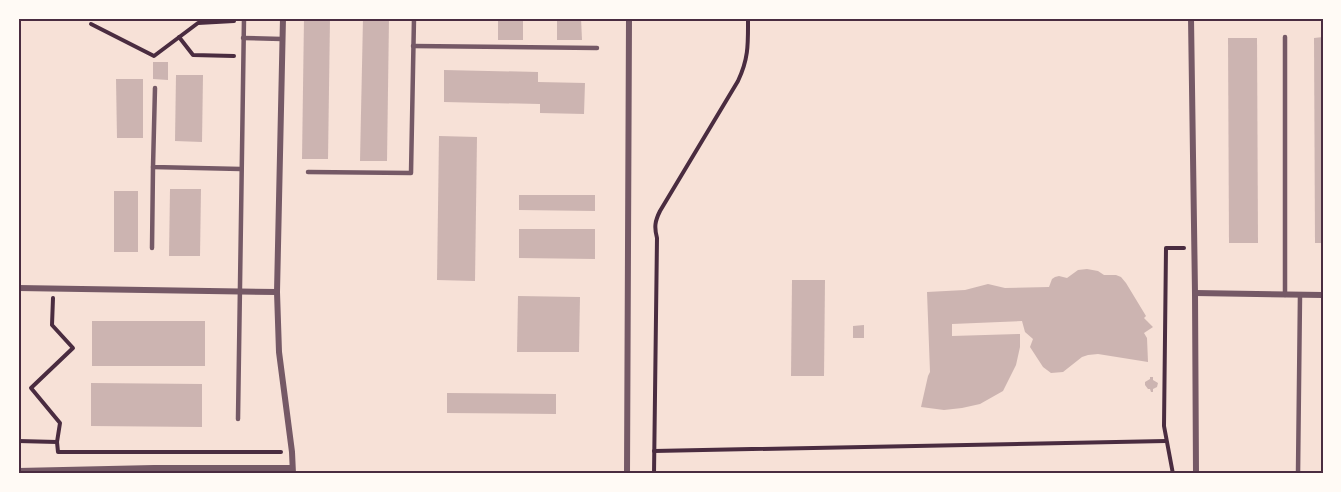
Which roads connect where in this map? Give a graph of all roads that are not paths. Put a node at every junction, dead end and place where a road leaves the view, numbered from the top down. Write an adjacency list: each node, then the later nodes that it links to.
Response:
1 (283, 18): 8 (street)
2 (414, 18): 9 (lane)
3 (629, 18): 26 (street)
4 (1191, 18): 19 (street)
5 (244, 19): 7 (lane)
6 (1285, 37): 20 (lane)
7 (243, 38): 8 (lane); 13 (lane)
8 (282, 39): 18 (street)
9 (413, 46): 10 (lane); 14 (lane)
10 (597, 48)
11 (155, 88): 12 (lane)
12 (153, 167): 13 (lane); 15 (lane)
13 (242, 169): 17 (lane)
14 (308, 172)
15 (152, 248)
16 (18, 288): 17 (street)
17 (240, 292): 18 (street); 23 (lane)
18 (277, 292): 25 (street)
19 (1195, 293): 20 (street); 27 (street)
20 (1285, 295): 21 (street)
21 (1300, 295): 22 (street); 28 (lane)
22 (1323, 295)
23 (238, 419)
24 (18, 471): 25 (street)
25 (292, 471)
26 (627, 474)
27 (1196, 474)
28 (1298, 474)

